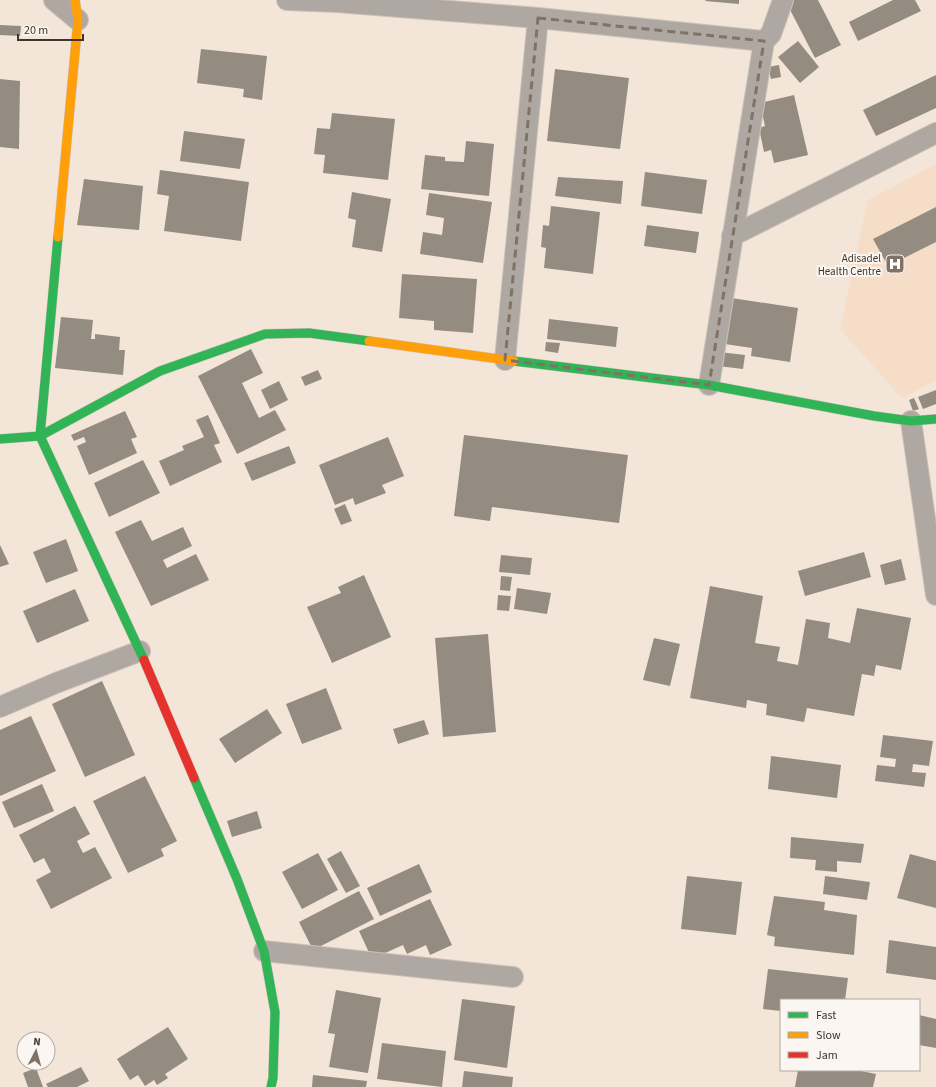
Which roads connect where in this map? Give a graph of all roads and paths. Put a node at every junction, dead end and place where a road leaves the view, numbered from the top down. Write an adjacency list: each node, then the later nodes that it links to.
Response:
1 (54, 0): 6 (street)
2 (75, 0): 6 (street)
3 (287, 0): 5 (street)
4 (783, 0): 7 (street)
5 (538, 18): 7 (street); 10 (street)
6 (78, 20): 14 (street)
7 (764, 41): 9 (street)
8 (936, 133): 9 (street)
9 (732, 236): 11 (street)
10 (504, 360): 11 (street); 14 (street)
11 (709, 385): 13 (street)
12 (936, 419): 13 (street)
13 (910, 421): 16 (street)
14 (40, 436): 15 (street); 17 (street)
15 (0, 439)
16 (936, 595)
17 (140, 651): 18 (street); 19 (street)
18 (0, 707)
19 (264, 951): 20 (street); 21 (street)
20 (513, 977)
21 (271, 1087)

